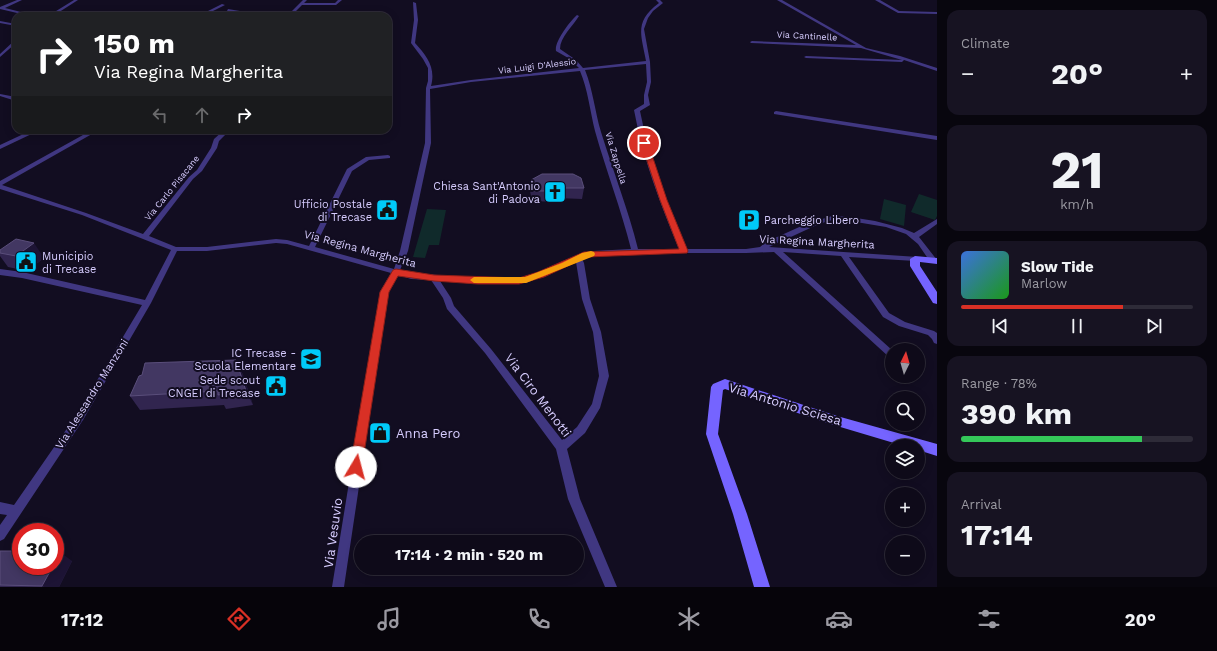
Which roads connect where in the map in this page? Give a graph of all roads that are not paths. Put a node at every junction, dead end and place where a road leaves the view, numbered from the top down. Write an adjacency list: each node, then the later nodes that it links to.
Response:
1 (20, 0): 11 (street)
2 (76, 0): 12 (street)
3 (340, 0): 7 (street)
4 (658, 0): 26 (street)
5 (779, 0): 22 (street, Via Cantinelle)
6 (877, 0): 16 (street)
7 (304, 2): 15 (street)
8 (414, 3): 29 (street, Via Vesuvio)
9 (223, 5): 13 (street)
10 (228, 10): 14 (street)
11 (18, 12)
12 (56, 12)
13 (208, 12)
14 (240, 12)
15 (293, 12)
16 (937, 13)
17 (577, 16): 27 (street)
18 (0, 22): 19 (street)
19 (12, 24)
20 (752, 42): 22 (street, Via Cantinelle)
21 (12, 45): 23 (street)
22 (862, 48): 25 (street, Via Cantinelle)
23 (0, 56)
24 (806, 57): 25 (street, Via Cantinelle)
25 (911, 61): 28 (street, Via Cantinelle)
26 (648, 62): 27 (street, Via Luigi D'Alessio); 47 (street)
27 (581, 69): 29 (street, Via Luigi D'Alessio); 46 (street, Via Zappella)
28 (937, 70)
29 (428, 88): 54 (street, Via Vesuvio)
30 (0, 95): 31 (street)
31 (12, 98)
32 (776, 113): 36 (street)
33 (28, 134): 37 (street)
34 (89, 134): 39 (street)
35 (223, 134): 42 (street, Via Carlo Pisacane)
36 (937, 138)
37 (0, 147)
38 (388, 157): 44 (street)
39 (0, 186): 42 (street, Via Regina Margherita)
40 (937, 221): 41 (street)
41 (915, 236): 45 (street); 52 (street)
42 (144, 238): 43 (street, Via Regina Margherita)
43 (175, 249): 44 (street, Via Regina Margherita); 57 (street, Via Alessandro Manzoni)
44 (311, 249): 54 (street, Via Regina Margherita)
45 (766, 250): 47 (street, Via Regina Margherita); 48 (street, Via Regina Margherita)
46 (634, 251): 47 (street, Via Regina Margherita); 50 (street, Via Regina Margherita)
47 (684, 251)
48 (777, 251): 49 (street, Via Regina Margherita); 59 (street)
49 (843, 254): 51 (street, Via Regina Margherita); 58 (street)
50 (577, 258): 55 (street, Via Regina Margherita); 60 (street)
51 (915, 259): 52 (street, Via Regina Margherita); 56 (street)
52 (936, 261)
53 (0, 272): 57 (street)
54 (396, 272): 55 (street, Via Regina Margherita); 65 (street, Via Vesuvio)
55 (434, 278): 60 (street, Via Ciro Menotti)
56 (937, 300)
57 (147, 303): 63 (street, Via Alessandro Manzoni)
58 (937, 341)
59 (885, 349)
60 (561, 447): 66 (street, Via Ciro Menotti)
61 (937, 450): 67 (street, Via Antonio Sciesa)
62 (0, 508): 63 (street)
63 (16, 511): 64 (street, Via Alessandro Manzoni)
64 (0, 535)
65 (338, 587)
66 (611, 587)
67 (762, 587)

